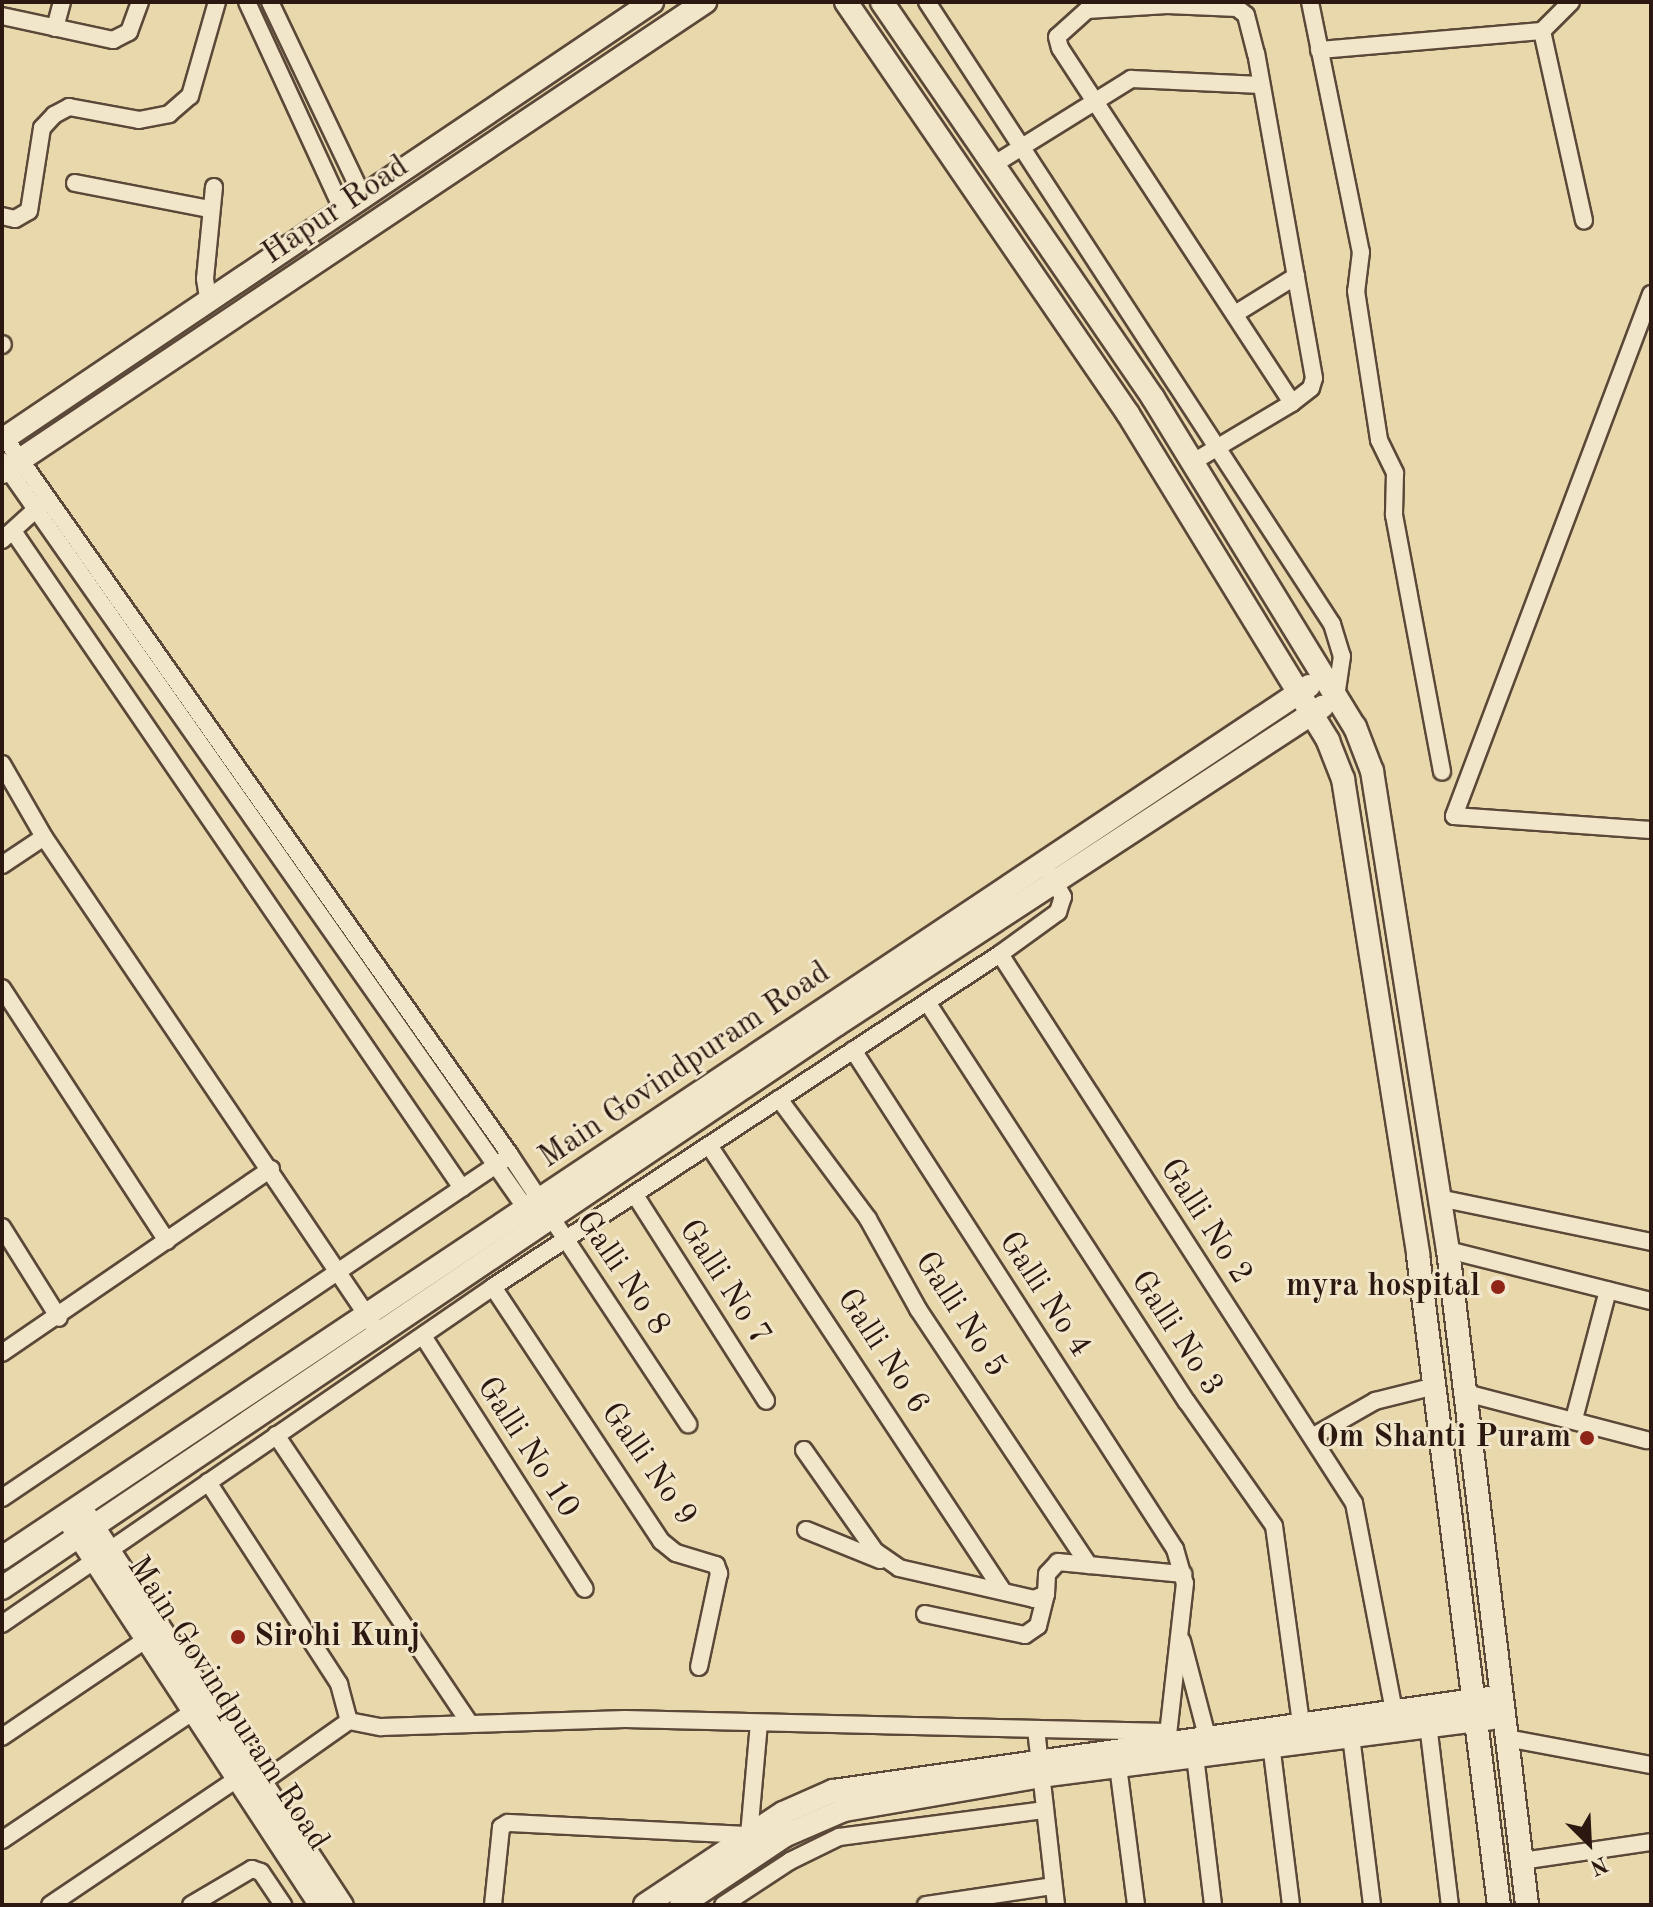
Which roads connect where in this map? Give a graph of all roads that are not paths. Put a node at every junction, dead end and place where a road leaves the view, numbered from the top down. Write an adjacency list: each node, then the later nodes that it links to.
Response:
1 (62, 2): 14 (street)
2 (140, 2): 14 (street)
3 (217, 2): 28 (street)
4 (247, 2): 20 (street)
5 (270, 2): 19 (street)
6 (652, 2): 25 (street, Hapur Road)
7 (705, 2): 36 (street, Hapur Road)
8 (846, 2): 41 (street)
9 (882, 2): 22 (street)
10 (927, 2): 21 (street)
11 (1310, 2): 16 (street)
12 (1571, 2): 15 (street)
13 (2, 16): 14 (street)
14 (55, 28)
15 (1542, 31): 16 (street); 29 (street)
16 (1319, 50): 45 (street)
17 (1261, 85): 18 (street); 18 (street); 30 (street)
18 (1097, 98): 21 (street); 33 (street)
19 (318, 103): 20 (street); 25 (street)
20 (299, 113): 27 (street)
21 (1021, 147): 22 (street); 35 (street)
22 (993, 165): 37 (street)
23 (75, 183): 26 (street)
24 (214, 187): 26 (street)
25 (363, 197): 27 (street, Hapur Road)
26 (209, 209): 32 (street)
27 (343, 211): 32 (street, Hapur Road)
28 (2, 216)
29 (1584, 220)
30 (1296, 276): 33 (street); 34 (street)
31 (1651, 294): 46 (street)
32 (215, 298): 36 (street, Hapur Road)
33 (1235, 314): 34 (street)
34 (1292, 403): 35 (street)
35 (1219, 447): 37 (street); 42 (street)
36 (7, 457): 38 (street, Galli No 8)
37 (1193, 462): 40 (street)
38 (42, 504): 39 (street); 57 (street, Galli No 8)
39 (8, 536): 59 (street)
40 (1323, 677): 41 (street, Main Govindpuram Road); 42 (street)
41 (1298, 693): 43 (street); 48 (street, Main Govindpuram Road)
42 (1336, 697): 43 (street, Main Govindpuram Road); 61 (street)
43 (1311, 714): 50 (street, Main Govindpuram Road); 77 (street)
44 (2, 764): 47 (street)
45 (1442, 772)
46 (1651, 830)
47 (44, 837): 49 (street); 58 (street)
48 (1044, 864): 50 (street); 62 (street, Main Govindpuram Road)
49 (2, 865)
50 (1057, 883): 51 (street); 62 (street, Main Govindpuram Road)
51 (1000, 954): 53 (street); 83 (street, Galli No 2)
52 (2, 988): 65 (street)
53 (927, 1002): 54 (street); 112 (street, Galli No 3)
54 (853, 1050): 55 (street); 95 (street, Galli No 4)
55 (779, 1099): 56 (street); 94 (street, Galli No 5)
56 (710, 1147): 60 (street); 98 (street, Galli No 6)
57 (504, 1160): 59 (street); 62 (street, Galli No 8)
58 (271, 1169): 65 (street); 68 (street)
59 (462, 1188): 68 (street)
60 (635, 1195): 64 (street); 79 (street, Galli No 7)
61 (1439, 1198): 66 (street); 67 (street)
62 (540, 1215): 64 (street, Galli No 8); 72 (street, Main Govindpuram Road); 74 (street, Main Govindpuram Road)
63 (2, 1227): 73 (street)
64 (566, 1240): 69 (street); 81 (street, Galli No 8)
65 (167, 1241): 73 (street)
66 (1651, 1242)
67 (1448, 1250): 70 (street); 78 (street)
68 (339, 1273): 72 (street); 87 (street)
69 (493, 1287): 75 (street); 104 (street, Galli No 9)
70 (1608, 1290): 71 (street); 80 (street)
71 (1651, 1301)
72 (368, 1316): 74 (street); 88 (street, Main Govindpuram Road)
73 (59, 1318): 76 (street)
74 (381, 1336): 90 (street, Main Govindpuram Road)
75 (423, 1336): 82 (street); 97 (street, Galli No 10)
76 (2, 1353)
77 (1435, 1386): 83 (street); 105 (street)
78 (1466, 1393): 80 (street); 109 (street)
79 (766, 1401)
80 (1574, 1419): 84 (street)
81 (688, 1424)
82 (276, 1435): 86 (street); 113 (street)
83 (1312, 1437): 107 (street, Galli No 2)
84 (1647, 1440)
85 (804, 1450): 93 (street)
86 (208, 1482): 91 (street); 110 (street)
87 (2, 1498)
88 (74, 1512): 90 (street, Main Govindpuram Road); 92 (street, Main Govindpuram Road)
89 (806, 1530): 93 (street)
90 (87, 1532): 91 (street, Main Govindpuram Road); 96 (street, Main Govindpuram Road)
91 (103, 1557): 101 (street); 103 (street, Main Govindpuram Road); 125 (street, Main Govindpuram Road)
92 (2, 1558)
93 (889, 1563): 98 (street)
94 (1089, 1565): 95 (street); 99 (street)
95 (1183, 1574): 102 (street)
96 (2, 1588)
97 (585, 1589)
98 (1003, 1591): 99 (street)
99 (1046, 1594): 100 (street)
100 (925, 1614)
101 (2, 1624)
102 (1179, 1630): 115 (street); 119 (street)
103 (147, 1639): 106 (street, Main Govindpuram Road); 117 (street)
104 (699, 1667)
105 (1477, 1710): 108 (street); 109 (street); 148 (street)
106 (194, 1711): 124 (street, Main Govindpuram Road); 128 (street)
107 (1394, 1711): 108 (street); 112 (street)
108 (1427, 1716): 116 (street); 147 (street)
109 (1504, 1717): 121 (street); 130 (street)
110 (349, 1721): 113 (street); 125 (street)
111 (759, 1723): 113 (street); 114 (street); 127 (street)
112 (1301, 1723): 118 (street)
113 (470, 1724)
114 (1036, 1729): 119 (street); 123 (street)
115 (1207, 1736): 118 (street); 119 (street)
116 (1351, 1736): 118 (street); 146 (street)
117 (2, 1737)
118 (1270, 1737): 120 (street); 145 (street)
119 (1167, 1744): 120 (street); 122 (street); 123 (street)
120 (1195, 1756): 144 (street)
121 (1651, 1765)
122 (1118, 1766): 123 (street); 143 (street)
123 (1040, 1767): 126 (street); 127 (street); 139 (street)
124 (238, 1778): 132 (street); 135 (street, Main Govindpuram Road)
125 (261, 1783): 136 (street, Main Govindpuram Road)
126 (1045, 1810): 131 (street); 140 (street)
127 (749, 1835): 137 (street); 138 (street)
128 (2, 1840)
129 (1651, 1842): 130 (street)
130 (1522, 1861): 149 (street)
131 (1053, 1886): 141 (street); 142 (street)
132 (50, 1905)
133 (191, 1905): 134 (street)
134 (283, 1905)
135 (321, 1905)
136 (342, 1905)
137 (493, 1905)
138 (645, 1905)
139 (681, 1905)
140 (723, 1905)
141 (926, 1905)
142 (1056, 1905)
143 (1136, 1905)
144 (1213, 1905)
145 (1291, 1905)
146 (1372, 1905)
147 (1450, 1905)
148 (1499, 1905)
149 (1527, 1905)

